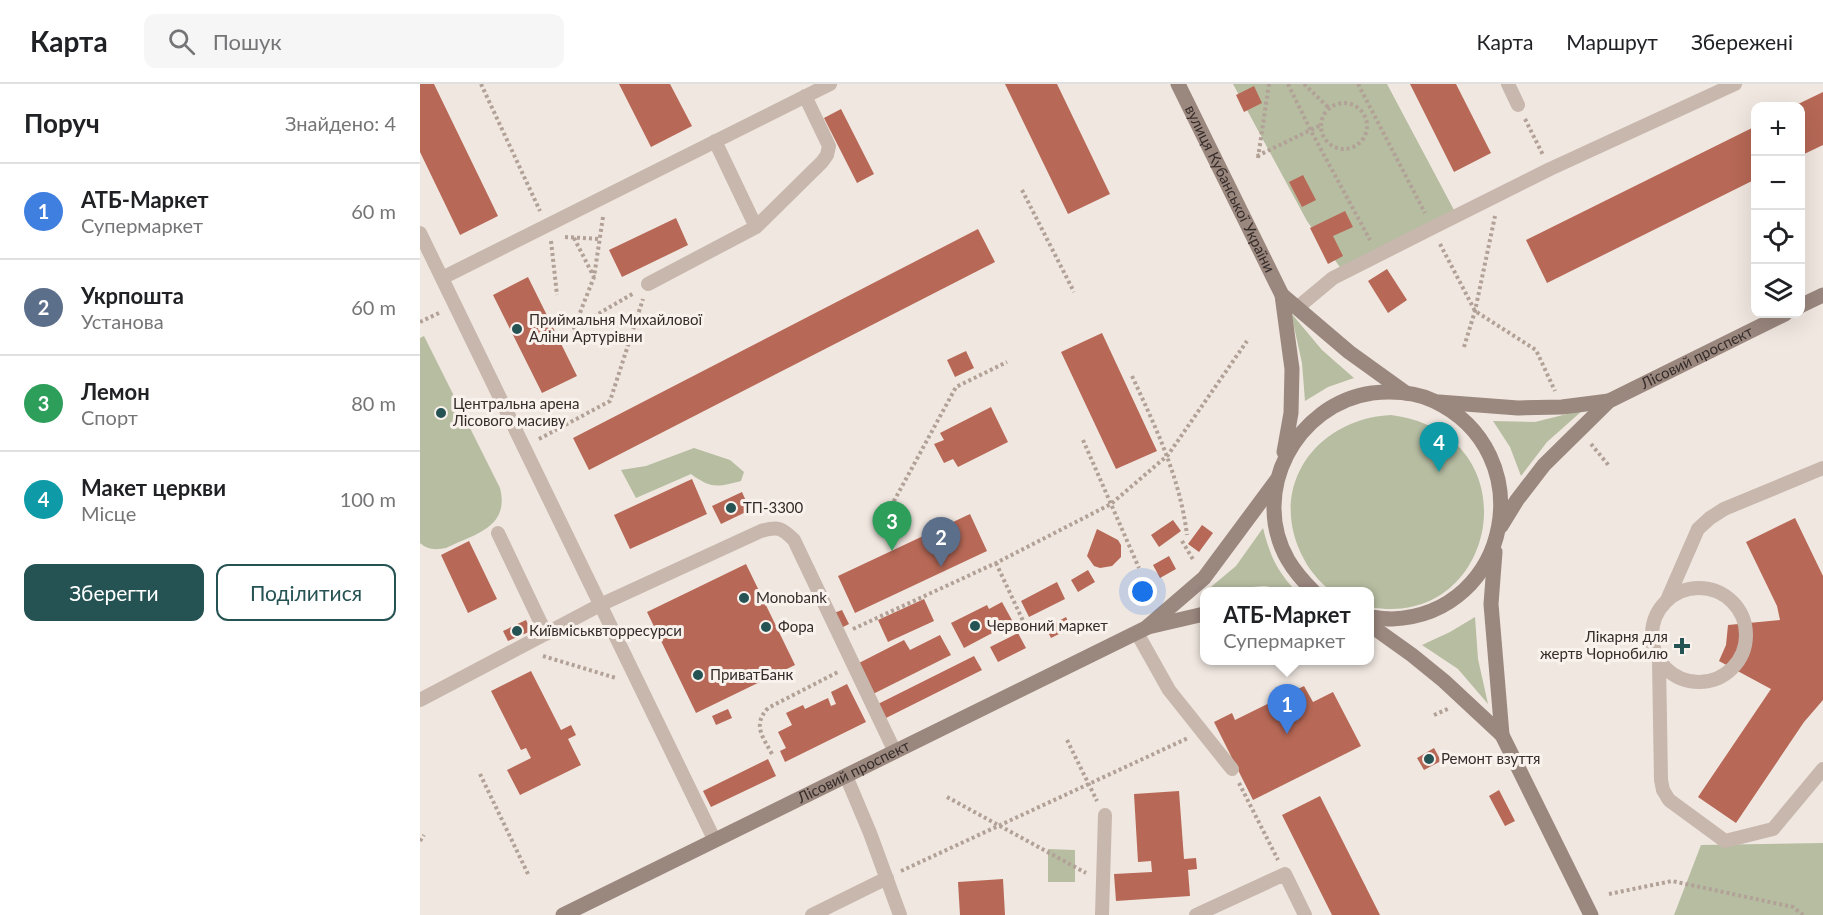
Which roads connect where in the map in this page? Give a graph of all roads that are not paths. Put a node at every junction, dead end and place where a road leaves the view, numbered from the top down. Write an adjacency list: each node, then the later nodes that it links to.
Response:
1 (830, 84): 5 (lane)
2 (1178, 84): 12 (street, вулиця Кубанської України)
3 (1508, 84): 6 (lane)
4 (1735, 84): 15 (lane)
5 (805, 96): 7 (lane); 8 (lane)
6 (1518, 105)
7 (715, 141): 8 (lane); 10 (lane)
8 (756, 227): 11 (lane)
9 (420, 232): 10 (lane)
10 (442, 278): 27 (lane)
11 (648, 284)
12 (1282, 295): 15 (street, вулиця Кубанської України); 20 (street, вулиця Кубанської України)
13 (1823, 295): 14 (street)
14 (1805, 304)
15 (1297, 308): 17 (street, вулиця Кубанської України)
16 (1777, 318): 18 (street, Лісовий проспект)
17 (1406, 393): 19 (street); 20 (street)
18 (1609, 401): 19 (street, Лісовий проспект); 24 (street, Лісовий проспект)
19 (1435, 402): 24 (street)
20 (1282, 464): 22 (street)
21 (1823, 468): 26 (lane)
22 (1276, 481): 25 (street); 31 (street, Лісовий проспект)
23 (498, 533): 32 (lane)
24 (1498, 535): 29 (street, Лісовий проспект); 35 (street)
25 (1310, 587)
26 (1667, 600): 33 (lane); 33 (lane)
27 (600, 605): 32 (lane); 36 (lane); 41 (lane)
28 (1200, 615): 31 (street, Лісовий проспект)
29 (1374, 617)
30 (1374, 628): 35 (street)
31 (1141, 631): 36 (street, Лісовий проспект); 37 (lane)
32 (546, 634): 34 (lane)
33 (1659, 661): 38 (lane)
34 (420, 700)
35 (1502, 735): 49 (street)
36 (895, 752): 39 (street, Лісовий проспект)
37 (1232, 769)
38 (1823, 769)
39 (846, 776): 41 (street, Лісовий проспект); 42 (lane)
40 (1105, 815): 46 (lane)
41 (714, 839): 43 (street, Лісовий проспект)
42 (887, 878): 44 (lane); 45 (lane)
43 (562, 915)
44 (812, 915)
45 (900, 915)
46 (1102, 915)
47 (1196, 915): 48 (lane)
48 (1305, 915)
49 (1591, 915)

